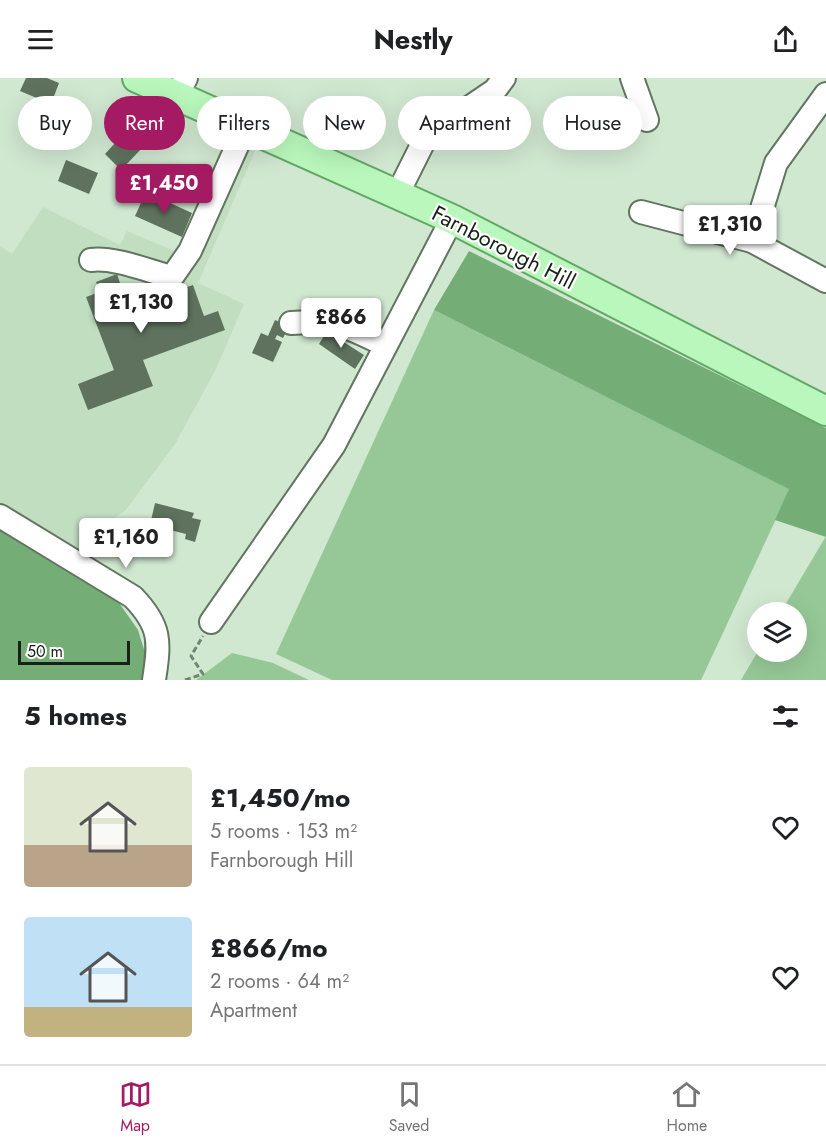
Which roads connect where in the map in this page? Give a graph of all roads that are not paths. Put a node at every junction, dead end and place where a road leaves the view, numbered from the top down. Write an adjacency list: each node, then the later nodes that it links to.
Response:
1 (137, 78): 4 (main road, Farnborough Hill)
2 (504, 78): 10 (street)
3 (632, 78): 7 (street)
4 (181, 87): 6 (main road, Farnborough Hill)
5 (826, 94): 13 (street)
6 (197, 97)
7 (647, 120)
8 (291, 147): 10 (main road, Farnborough Hill)
9 (235, 150): 14 (street)
10 (397, 195): 12 (main road, Farnborough Hill)
11 (641, 213): 13 (street)
12 (452, 219): 17 (street); 18 (main road, Farnborough Hill)
13 (752, 241): 15 (street)
14 (90, 260)
15 (826, 280)
16 (291, 323): 17 (street)
17 (385, 345): 20 (street)
18 (826, 411)
19 (0, 516): 21 (street)
20 (211, 622)
21 (154, 680)

